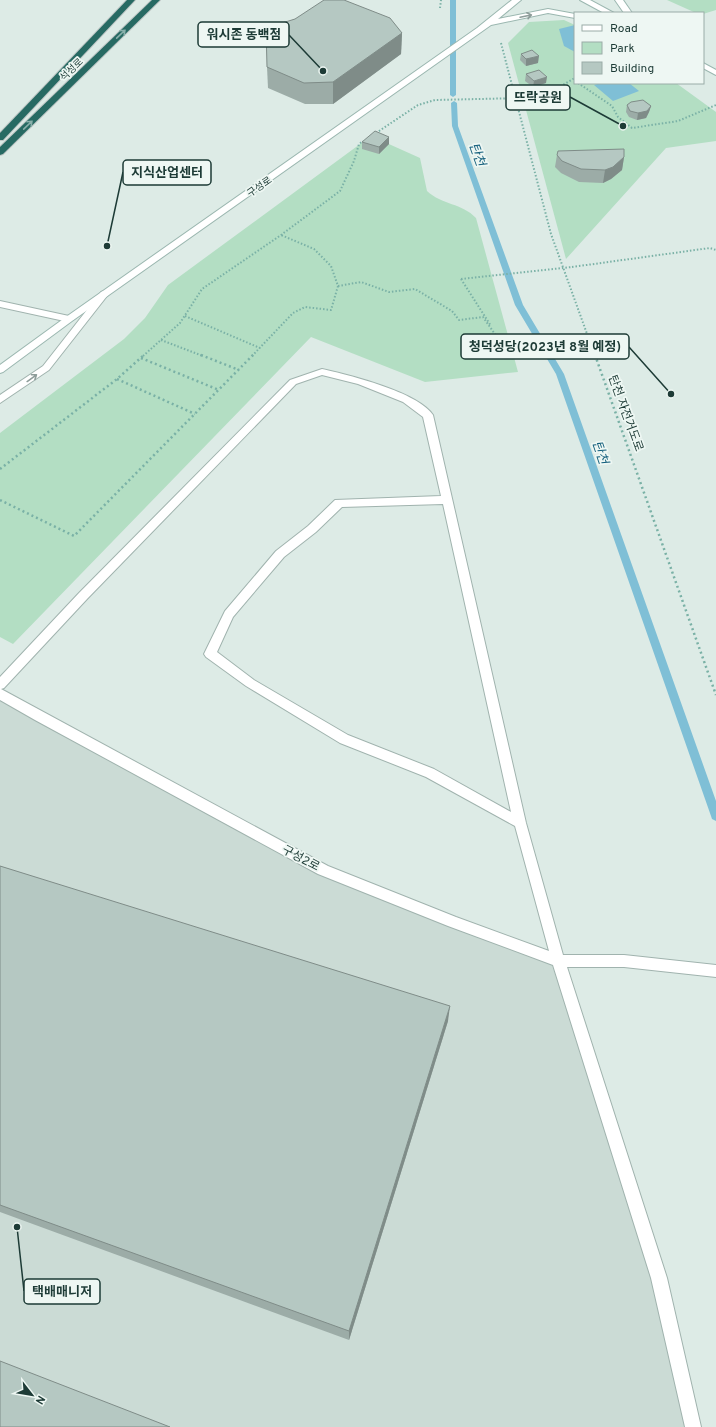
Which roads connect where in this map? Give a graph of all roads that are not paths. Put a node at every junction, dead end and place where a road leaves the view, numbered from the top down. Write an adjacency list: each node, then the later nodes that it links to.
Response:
1 (130, 0): 12 (highway, 석성로)
2 (156, 0): 13 (highway, 석성로, one-way to 2)
3 (517, 0): 9 (street, 구성로)
4 (584, 0): 6 (street)
5 (619, 0): 7 (street)
6 (608, 12)
7 (627, 12)
8 (574, 16): 9 (street, one-way to 8)
9 (488, 24): 14 (street, 구성로)
10 (704, 66): 11 (street)
11 (716, 73)
12 (0, 138)
13 (0, 152)
14 (104, 294): 16 (street, 구성로); 18 (street, one-way to 14)
15 (0, 304): 16 (street)
16 (69, 319): 17 (street, 구성로)
17 (0, 370)
18 (0, 400)
19 (447, 500): 20 (street); 22 (street); 22 (street)
20 (0, 685)
21 (0, 694): 23 (street, 구성2로)
22 (520, 823): 23 (street)
23 (558, 961): 24 (street, 구성2로); 25 (street)
24 (716, 971)
25 (693, 1427)

